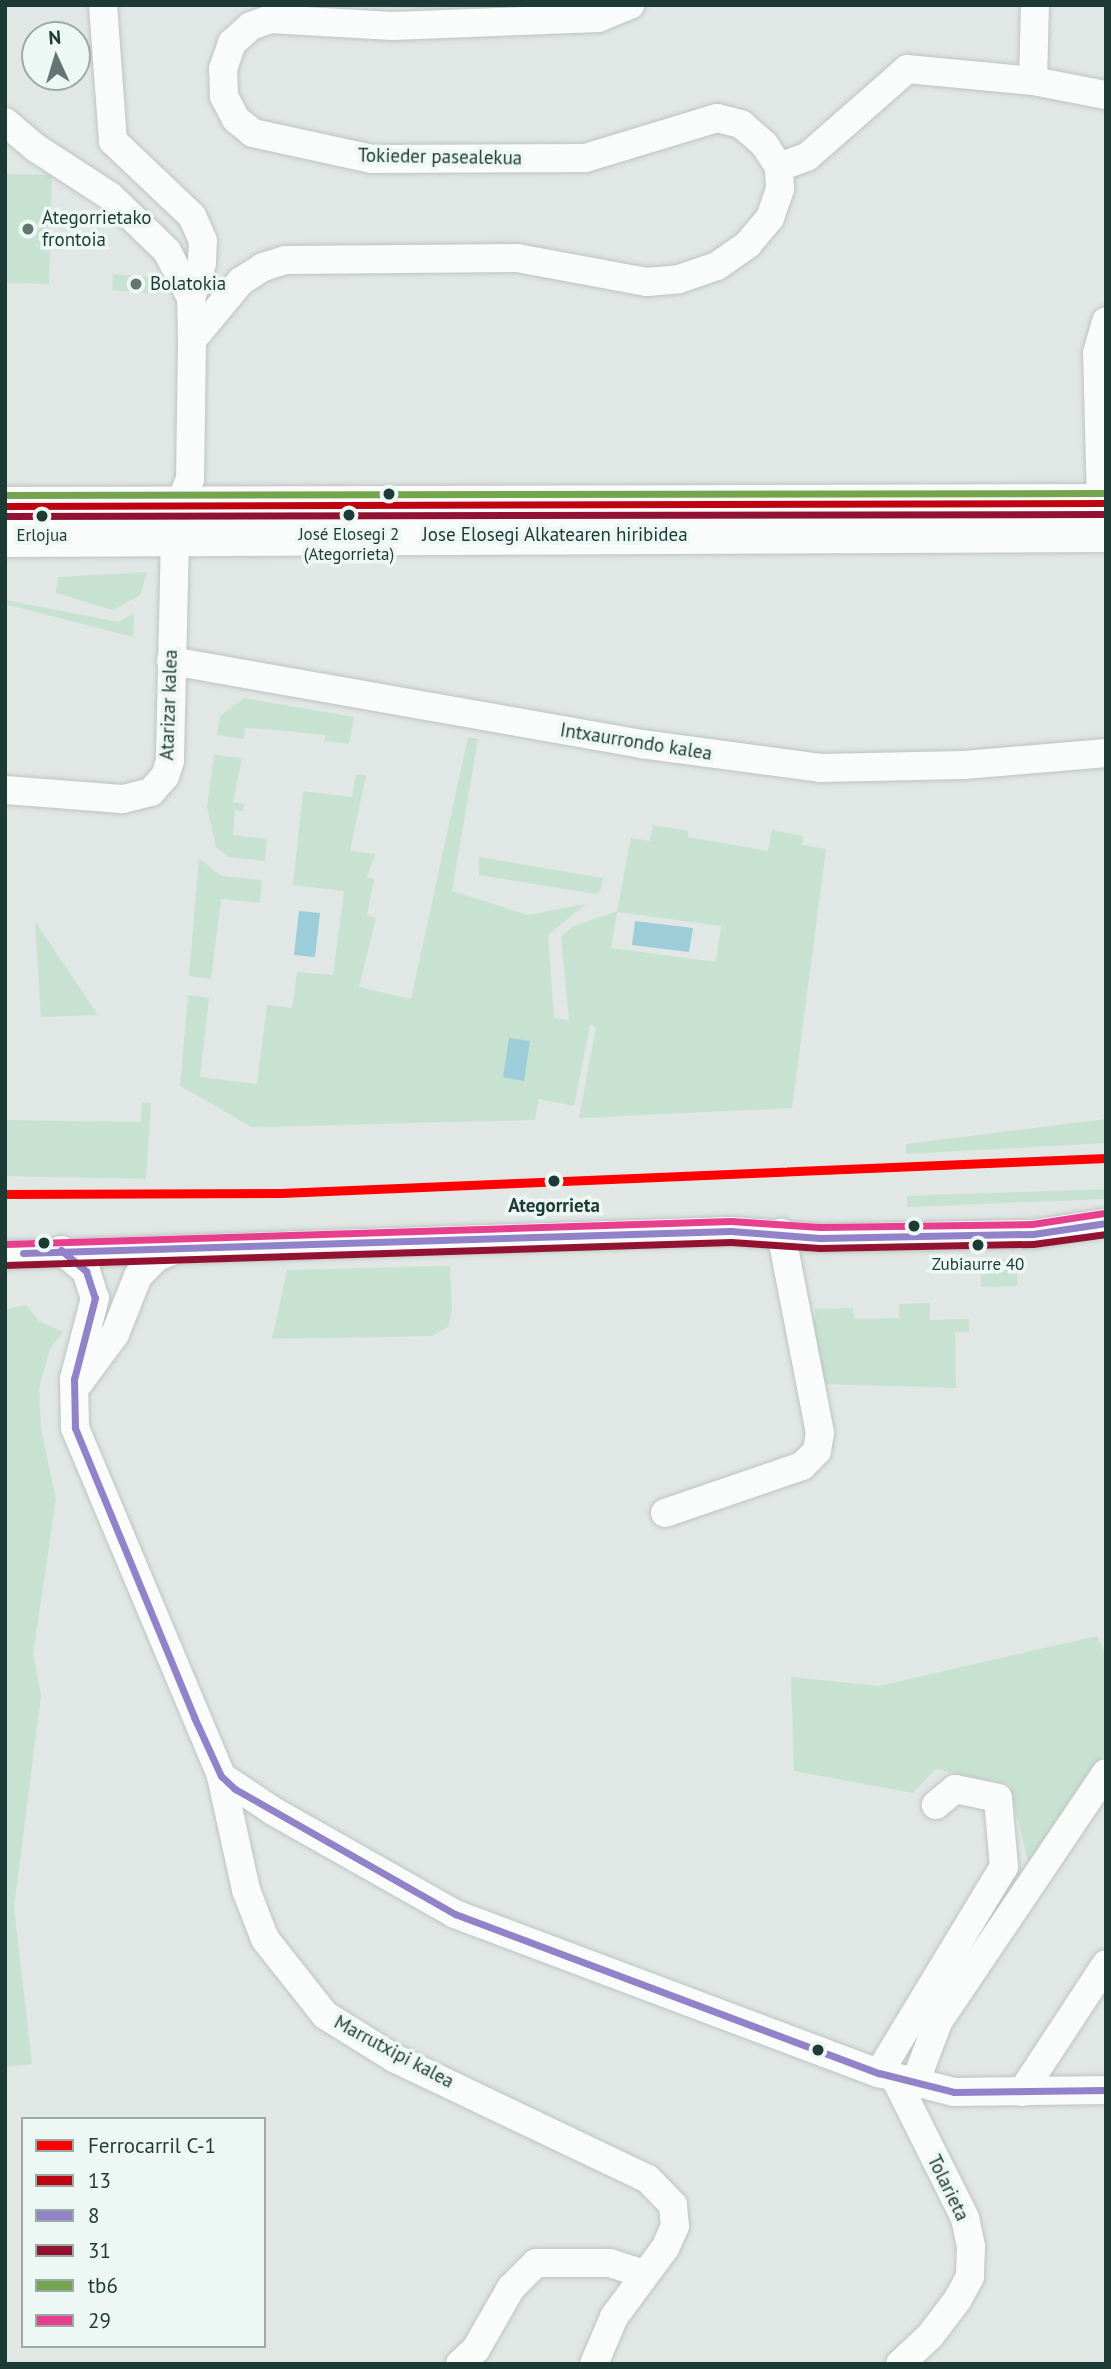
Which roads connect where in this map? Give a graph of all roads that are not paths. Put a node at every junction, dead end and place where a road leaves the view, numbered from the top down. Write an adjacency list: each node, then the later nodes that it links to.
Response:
1 (103, 5): 8 (street)
2 (630, 5): 7 (street, Tokieder pasealekua)
3 (1035, 5): 4 (street)
4 (1033, 80): 5 (street); 7 (street)
5 (1106, 95)
6 (5, 122): 8 (street)
7 (779, 167): 10 (street)
8 (191, 298): 10 (street, Atarizar kalea)
9 (1106, 321): 12 (street)
10 (192, 340): 13 (street, Atarizar kalea)
11 (5, 506): 13 (main road)
12 (1104, 513): 13 (main road, Jose Elosegi Alkatearen hiribidea)
13 (176, 522): 14 (main road, Jose Elosegi Alkatearen hiribidea); 15 (street, Atarizar kalea)
14 (5, 538)
15 (171, 662): 16 (street, Intxaurrondo kalea); 17 (street, Atarizar kalea)
16 (1106, 754)
17 (5, 790)
18 (1106, 1223): 19 (street)
19 (781, 1233): 20 (street); 24 (street)
20 (180, 1249): 21 (street); 23 (street)
21 (29, 1251): 22 (street); 23 (street, Marrutxipi kalea)
22 (5, 1274)
23 (73, 1395): 26 (street, Marrutxipi kalea)
24 (665, 1513)
25 (1106, 1773): 29 (street)
26 (221, 1776): 29 (street); 32 (street, Marrutxipi kalea)
27 (936, 1805): 29 (street)
28 (1106, 1964): 31 (street)
29 (896, 2078): 31 (street); 35 (street, Tolarieta)
30 (1106, 2090): 31 (street)
31 (1022, 2092)
32 (644, 2274): 33 (street); 34 (street, Marrutxipi kalea)
33 (460, 2364)
34 (594, 2364)
35 (900, 2364)

